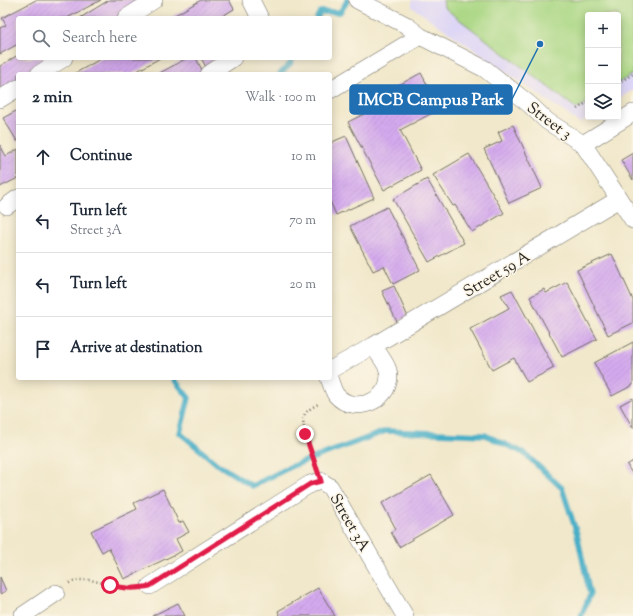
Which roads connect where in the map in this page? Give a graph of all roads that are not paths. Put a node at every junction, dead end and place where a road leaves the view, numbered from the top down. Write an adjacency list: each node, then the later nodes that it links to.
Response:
1 (154, 0): 4 (street)
2 (251, 0): 5 (street)
3 (357, 0): 6 (street, Street 3)
4 (129, 16)
5 (259, 16)
6 (420, 36): 12 (street); 15 (street, Street 3)
7 (61, 60): 9 (street)
8 (230, 60): 10 (street)
9 (42, 72)
10 (212, 72)
11 (16, 89): 13 (street)
12 (332, 89)
13 (0, 99)
14 (633, 113): 15 (street)
15 (583, 144): 16 (street, Street 3)
16 (619, 199): 17 (street, Street 3); 18 (street, Street 59 A)
17 (633, 220)
18 (373, 346): 19 (street, Street 59 A); 20 (street)
19 (332, 369)
20 (330, 380)
21 (150, 586): 24 (street, Street 3A)
22 (56, 593): 23 (street)
23 (22, 616)
24 (404, 616)

